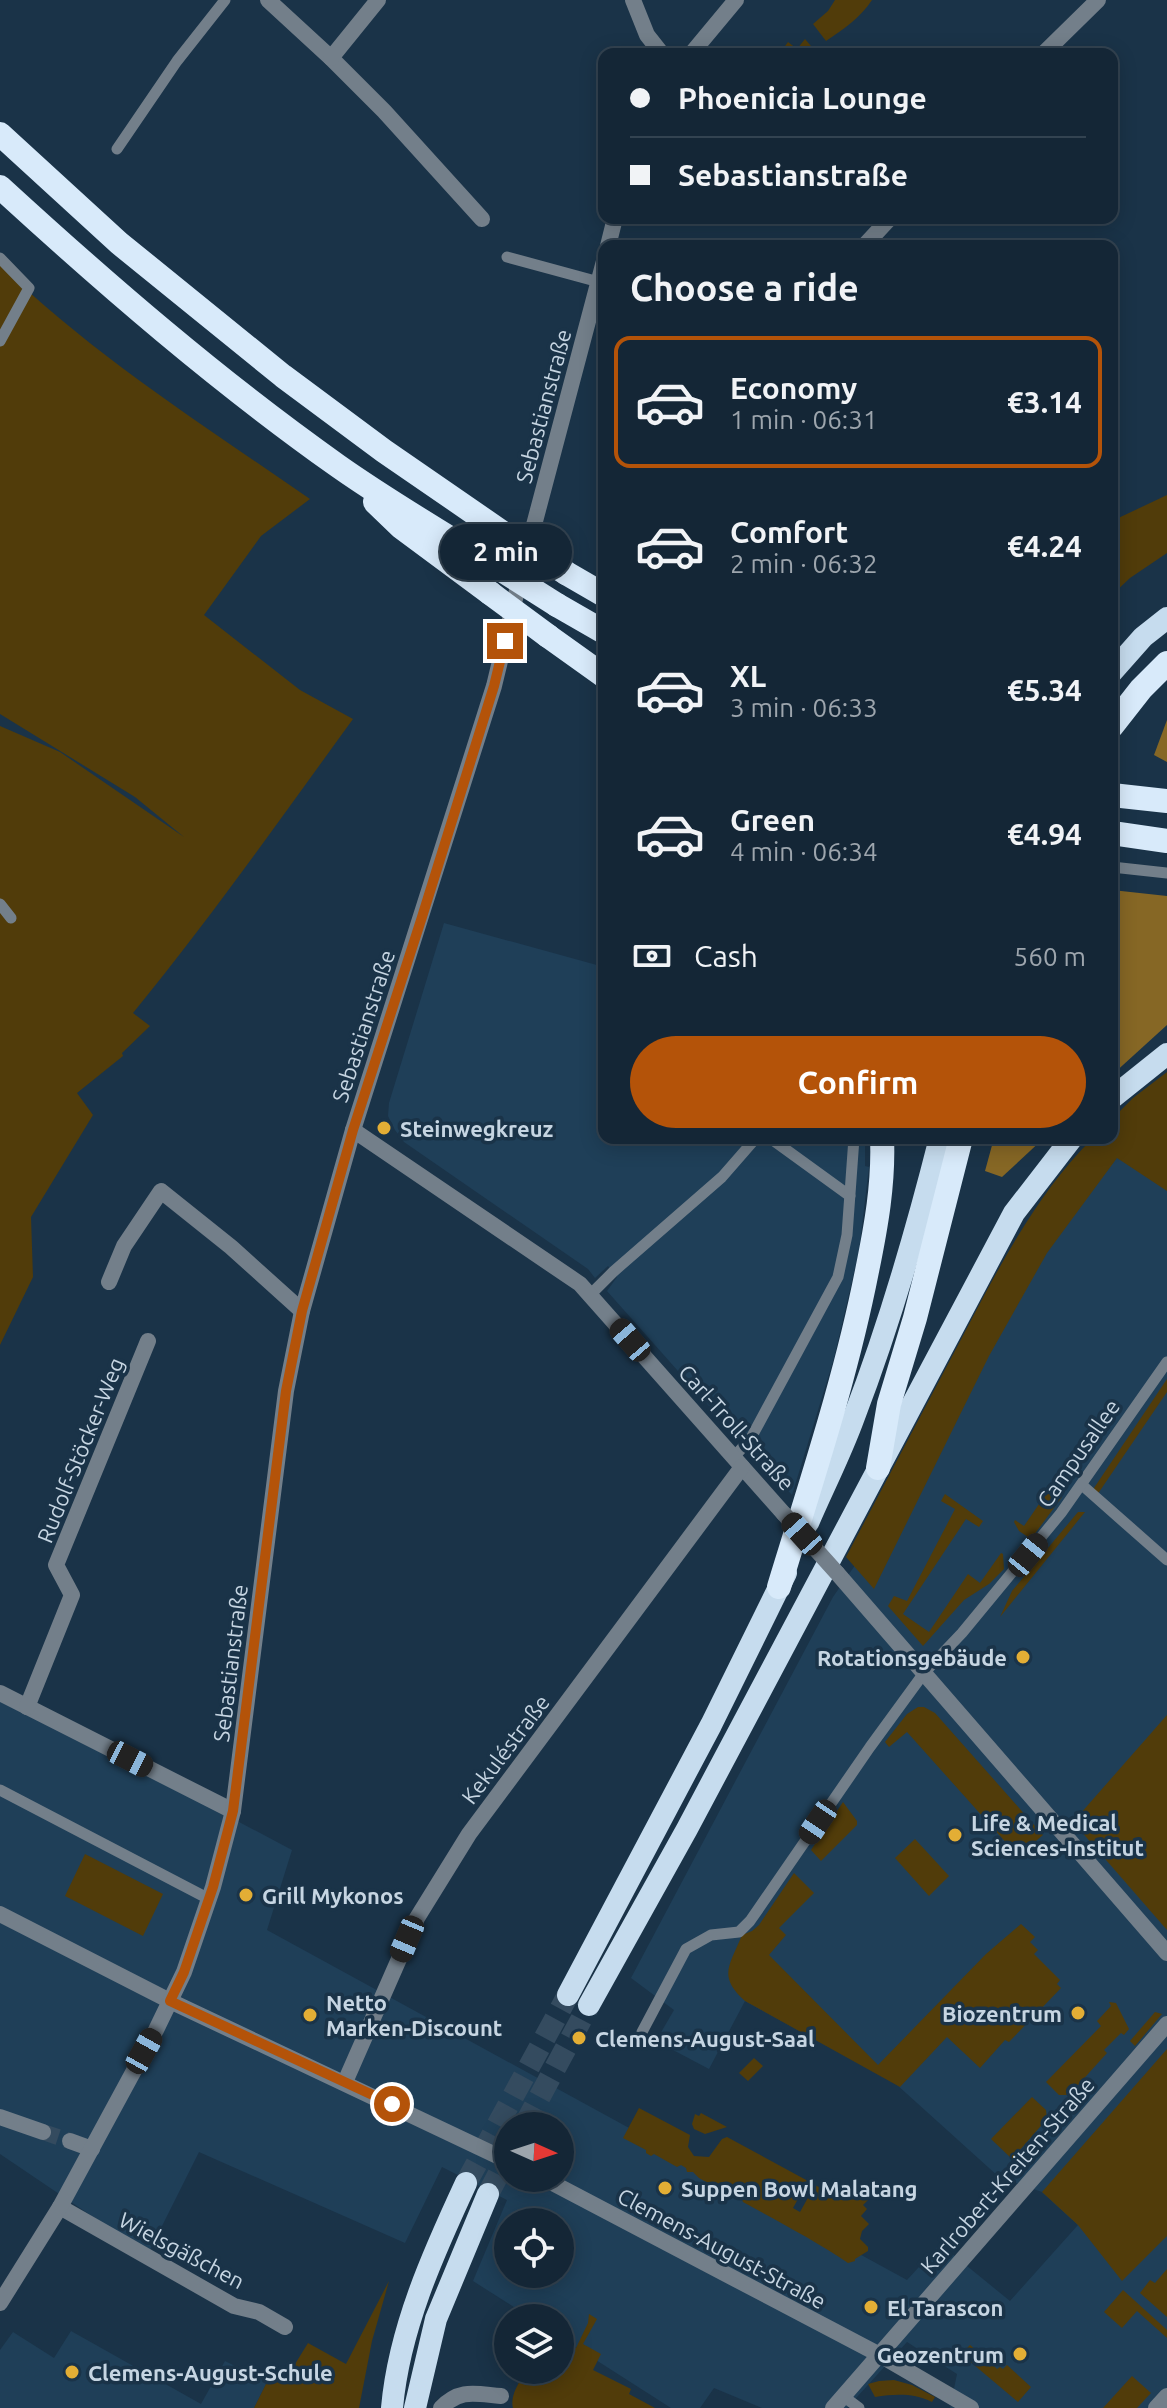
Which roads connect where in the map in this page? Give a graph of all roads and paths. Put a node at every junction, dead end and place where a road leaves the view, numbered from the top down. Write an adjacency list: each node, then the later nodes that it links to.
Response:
1 (225, 0): 12 (lane)
2 (268, 0): 10 (street)
3 (378, 0): 10 (street)
4 (633, 0): 7 (street)
5 (736, 0): 8 (street)
6 (1098, 0): 9 (street)
7 (657, 48)
8 (696, 48)
9 (1049, 48)
10 (331, 58): 14 (street)
11 (0, 134): 23 (highway, bridge)
12 (117, 149)
13 (0, 187): 22 (highway)
14 (482, 219)
15 (884, 224): 16 (street)
16 (870, 240)
17 (507, 257): 19 (lane)
18 (0, 258): 21 (lane)
19 (598, 282)
20 (598, 305): 40 (street, Sebastianstraße)
21 (0, 341)
22 (339, 467): 25 (highway, bridge); 28 (highway, bridge)
23 (598, 592)
24 (1167, 618): 27 (highway)
25 (598, 629)
26 (1167, 663): 29 (highway)
27 (1118, 665)
28 (598, 672)
29 (1118, 718)
30 (1118, 796): 31 (highway)
31 (1167, 801)
32 (1118, 835): 33 (highway)
33 (1167, 841)
34 (1118, 868): 35 (lane)
35 (1167, 873)
36 (0, 904): 37 (lane)
37 (11, 918)
38 (1167, 1054): 39 (highway)
39 (1118, 1093)
40 (353, 1130): 50 (street, Carl-Troll-Straße); 51 (street, Sebastianstraße)
41 (751, 1144): 50 (lane)
42 (778, 1144): 48 (lane)
43 (854, 1144): 48 (lane)
44 (882, 1144): 58 (highway)
45 (938, 1144): 58 (highway)
46 (959, 1144): 55 (highway)
47 (1067, 1144): 55 (highway)
48 (850, 1196): 54 (lane)
49 (109, 1282): 51 (street)
50 (590, 1295): 54 (street, Carl-Troll-Straße)
51 (302, 1311): 63 (street, Sebastianstraße)
52 (148, 1341): 61 (street, Rudolf-Stöcker-Weg)
53 (1167, 1362): 56 (lane, Campusallee)
54 (738, 1462): 59 (street, Carl-Troll-Straße, bridge); 72 (street, Kekuléstraße)
55 (878, 1468): 69 (highway)
56 (1082, 1485): 57 (lane); 59 (lane, Campusallee)
57 (1167, 1560)
58 (779, 1587): 67 (highway)
59 (924, 1673): 66 (street, Carl-Troll-Straße); 71 (lane, Campusallee)
60 (0, 1693): 61 (street)
61 (27, 1707): 63 (street)
62 (0, 1790): 64 (lane)
63 (233, 1811): 64 (street, Sebastianstraße)
64 (209, 1899): 68 (street, Sebastianstraße)
65 (0, 1914): 68 (street)
66 (1167, 1953)
67 (568, 1995)
68 (170, 2001): 72 (street); 76 (street, Sebastianstraße)
69 (589, 2005)
70 (1167, 2024): 84 (street, Karlrobert-Kreiten-Straße)
71 (642, 2032)
72 (345, 2082): 77 (street)
73 (0, 2117): 74 (street)
74 (43, 2132)
75 (70, 2141): 76 (street)
76 (92, 2149): 81 (street, Sebastianstraße)
77 (494, 2154)
78 (466, 2183): 88 (highway)
79 (570, 2192): 84 (street, Clemens-August-Straße)
80 (488, 2194): 89 (highway)
81 (60, 2207): 82 (street, Sebastianstraße); 83 (street, Wielsgäßchen)
82 (0, 2303)
83 (285, 2327)
84 (880, 2355): 87 (street, Karlrobert-Kreiten-Straße); 92 (street, Clemens-August-Straße)
85 (501, 2396): 90 (street)
86 (1167, 2396): 93 (street)
87 (838, 2402): 91 (lane)
88 (392, 2408)
89 (415, 2408)
90 (441, 2408)
91 (859, 2408)
92 (971, 2408)
93 (1156, 2408)

